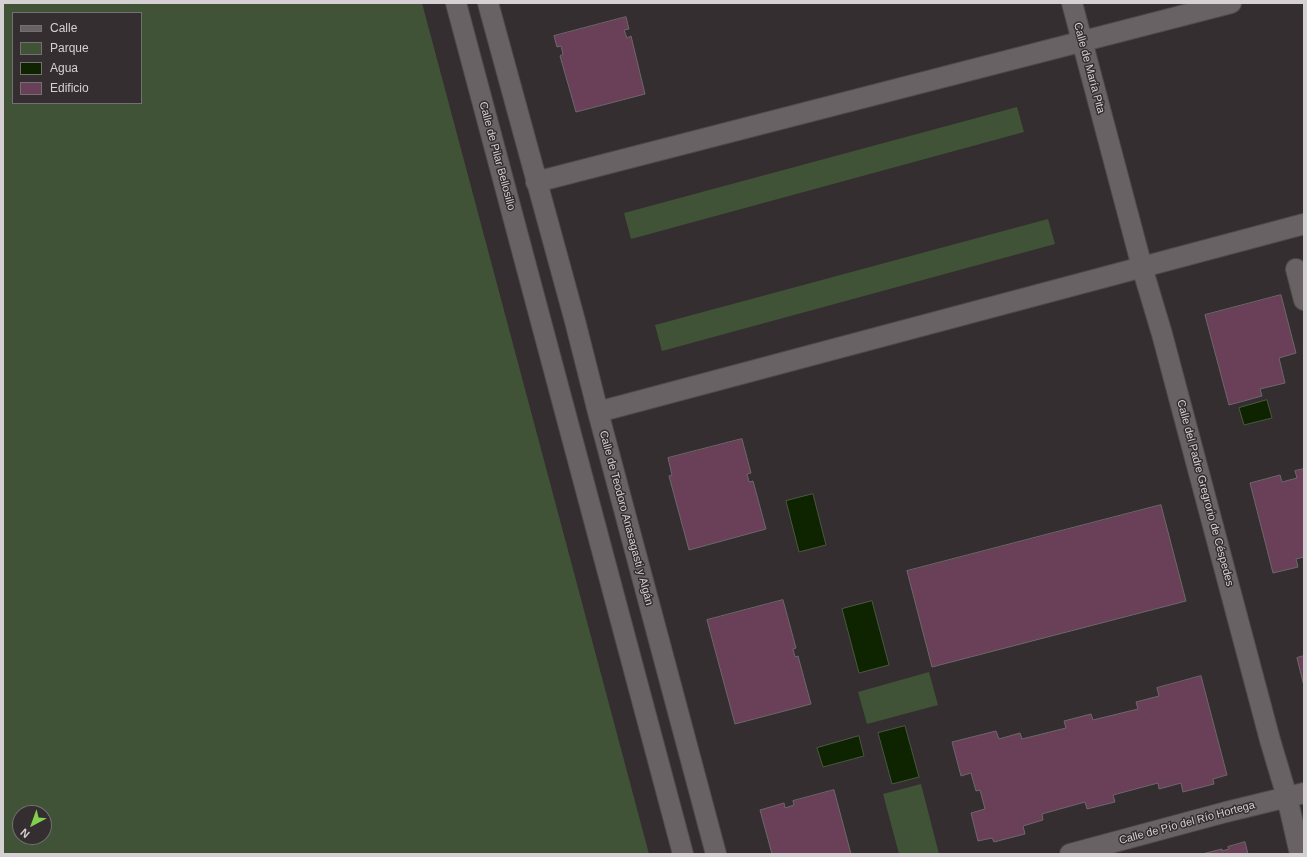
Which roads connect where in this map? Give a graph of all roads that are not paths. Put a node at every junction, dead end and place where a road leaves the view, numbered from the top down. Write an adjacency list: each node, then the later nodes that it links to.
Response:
1 (456, 3): 14 (street, Calle de Pilar Bellosillo)
2 (488, 3): 7 (street)
3 (1072, 3): 5 (street, Calle de María Pita)
4 (1231, 3): 5 (street)
5 (1082, 42): 6 (street, Calle de María Pita); 7 (street)
6 (1106, 134): 9 (street, Calle del Padre Gregrorio de Céspedes)
7 (536, 182): 12 (street, Calle de Teodoro Anasagasti y Algán)
8 (1304, 224): 9 (street)
9 (1142, 267): 12 (street); 13 (street, Calle del Padre Gregrorio de Céspedes)
10 (1296, 269): 11 (street)
11 (1304, 300)
12 (598, 412): 15 (street, Calle de Teodoro Anasagasti y Algán)
13 (1295, 795): 16 (street, Calle de Pío del Río Hortega); 17 (street, Calle del Padre Gregrorio de Céspedes)
14 (683, 854)
15 (716, 854)
16 (1070, 854)
17 (1300, 854)

